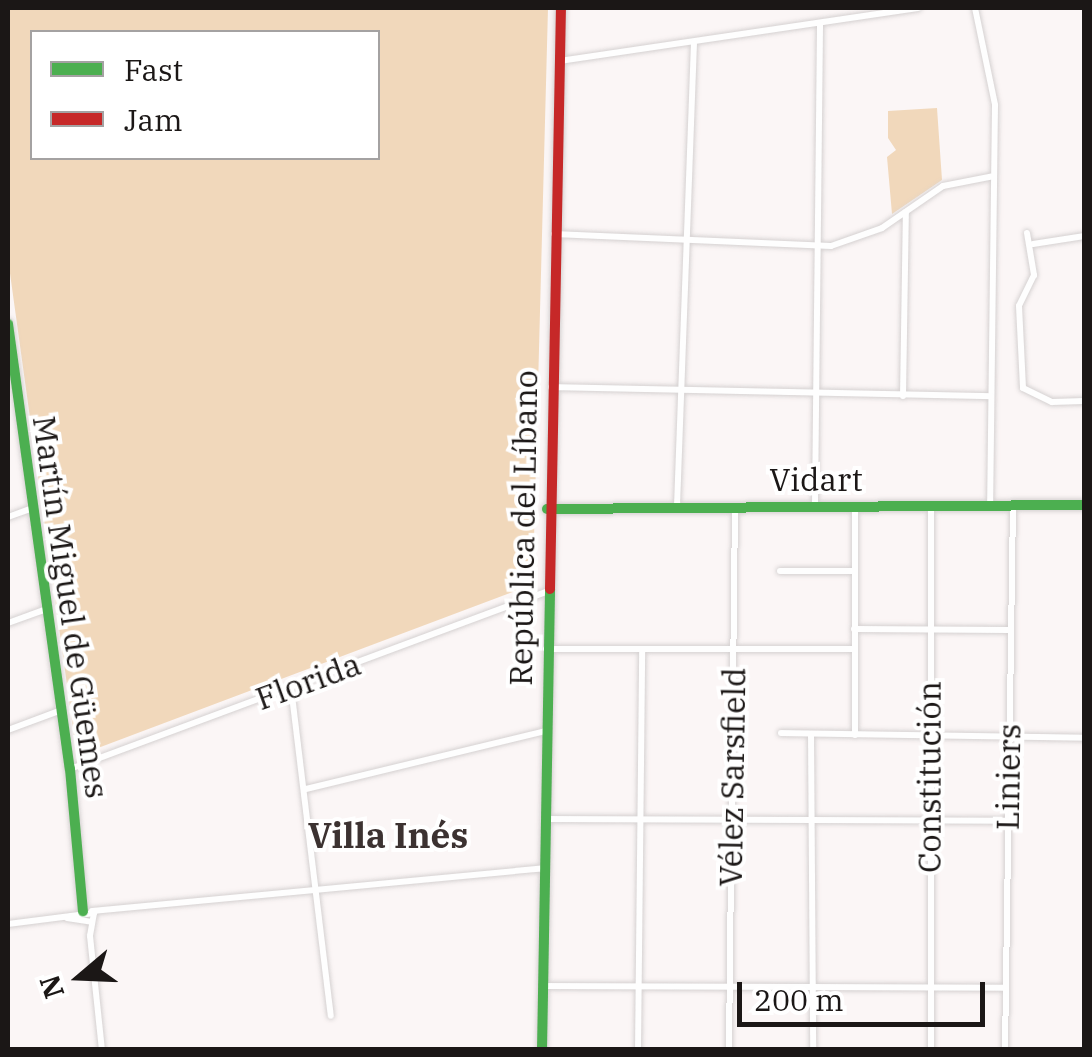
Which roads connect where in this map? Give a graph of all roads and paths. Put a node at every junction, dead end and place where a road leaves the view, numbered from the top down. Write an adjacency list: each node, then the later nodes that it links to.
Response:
1 (561, 8): 6 (street, República del Líbano)
2 (918, 8): 4 (street)
3 (975, 8): 7 (street)
4 (820, 24): 5 (street); 14 (street)
5 (694, 42): 6 (street); 12 (street)
6 (560, 60): 10 (street, República del Líbano)
7 (994, 176): 8 (street); 20 (street)
8 (906, 210): 14 (street); 19 (street)
9 (1028, 233): 13 (street)
10 (554, 234): 12 (street); 16 (street, República del Líbano)
11 (1084, 236): 13 (street)
12 (685, 239): 14 (street); 17 (street)
13 (1033, 244): 21 (street)
14 (818, 246): 18 (street)
15 (8, 324): 22 (street, Martín Miguel de Güemes)
16 (550, 387): 17 (street); 31 (street, República del Líbano)
17 (680, 393): 18 (street); 29 (street)
18 (816, 395): 19 (street); 24 (street)
19 (903, 396): 20 (street)
20 (991, 396): 23 (street)
21 (1084, 401)
22 (13, 415): 32 (street, Martín Miguel de Güemes)
23 (990, 503): 26 (street, Vidart); 27 (street, Vidart)
24 (815, 504): 25 (street, Vidart); 28 (street, Vidart)
25 (855, 504): 26 (street, Vidart); 34 (street)
26 (931, 504): 40 (street, Constitución)
27 (1013, 504): 30 (street, Vidart); 41 (street, Liniers)
28 (735, 505): 29 (street, Vidart); 43 (street, Vélez Sarsfield)
29 (678, 506): 31 (street, Vidart)
30 (1084, 506)
31 (547, 508): 36 (street, República del Líbano)
32 (30, 509): 33 (street); 37 (street, Martín Miguel de Güemes)
33 (8, 517)
34 (855, 570): 35 (street); 39 (street)
35 (780, 572)
36 (546, 592): 42 (street, República del Líbano); 46 (street, Florida)
37 (42, 610): 38 (street); 47 (street, Martín Miguel de Güemes)
38 (8, 624)
39 (854, 629): 40 (street); 45 (street)
40 (928, 630): 41 (street); 53 (street, Constitución)
41 (1009, 630): 55 (street, Liniers)
42 (545, 649): 44 (street); 49 (street, República del Líbano)
43 (734, 649): 44 (street); 45 (street); 60 (street, Vélez Sarsfield)
44 (642, 650): 59 (street)
45 (855, 650): 52 (street)
46 (292, 687): 56 (street, Florida); 57 (street)
47 (58, 711): 48 (street); 56 (street, Martín Miguel de Güemes)
48 (8, 730)
49 (544, 731): 57 (street); 58 (street, República del Líbano)
50 (781, 733): 51 (street)
51 (811, 734): 52 (street); 62 (street)
52 (855, 735): 53 (street)
53 (929, 738): 55 (street); 61 (street, Constitución)
54 (1084, 738): 55 (street)
55 (1010, 739): 63 (street, Liniers)
56 (70, 770): 66 (street, Martín Miguel de Güemes)
57 (306, 789): 65 (street)
58 (544, 819): 59 (street); 64 (street, República del Líbano)
59 (639, 819): 60 (street); 68 (street)
60 (732, 820): 62 (street); 70 (street, Vélez Sarsfield)
61 (929, 820): 62 (street); 63 (street); 72 (street, Constitución)
62 (811, 821): 71 (street)
63 (1007, 821): 73 (street, Liniers)
64 (544, 868): 65 (street); 69 (street, República del Líbano)
65 (320, 892): 66 (street); 74 (street)
66 (87, 917): 67 (street); 75 (street, Martín Miguel de Güemes)
67 (8, 924)
68 (640, 985): 69 (street); 70 (street); 77 (street)
69 (543, 986): 76 (street, República del Líbano)
70 (729, 986): 71 (street); 78 (street, Vélez Sarsfield)
71 (813, 987): 72 (street); 79 (street)
72 (930, 988): 73 (street); 80 (street, Constitución)
73 (1006, 988): 81 (street, Liniers)
74 (331, 1016)
75 (102, 1050)
76 (542, 1050)
77 (638, 1050)
78 (729, 1050)
79 (813, 1050)
80 (930, 1050)
81 (1006, 1050)

